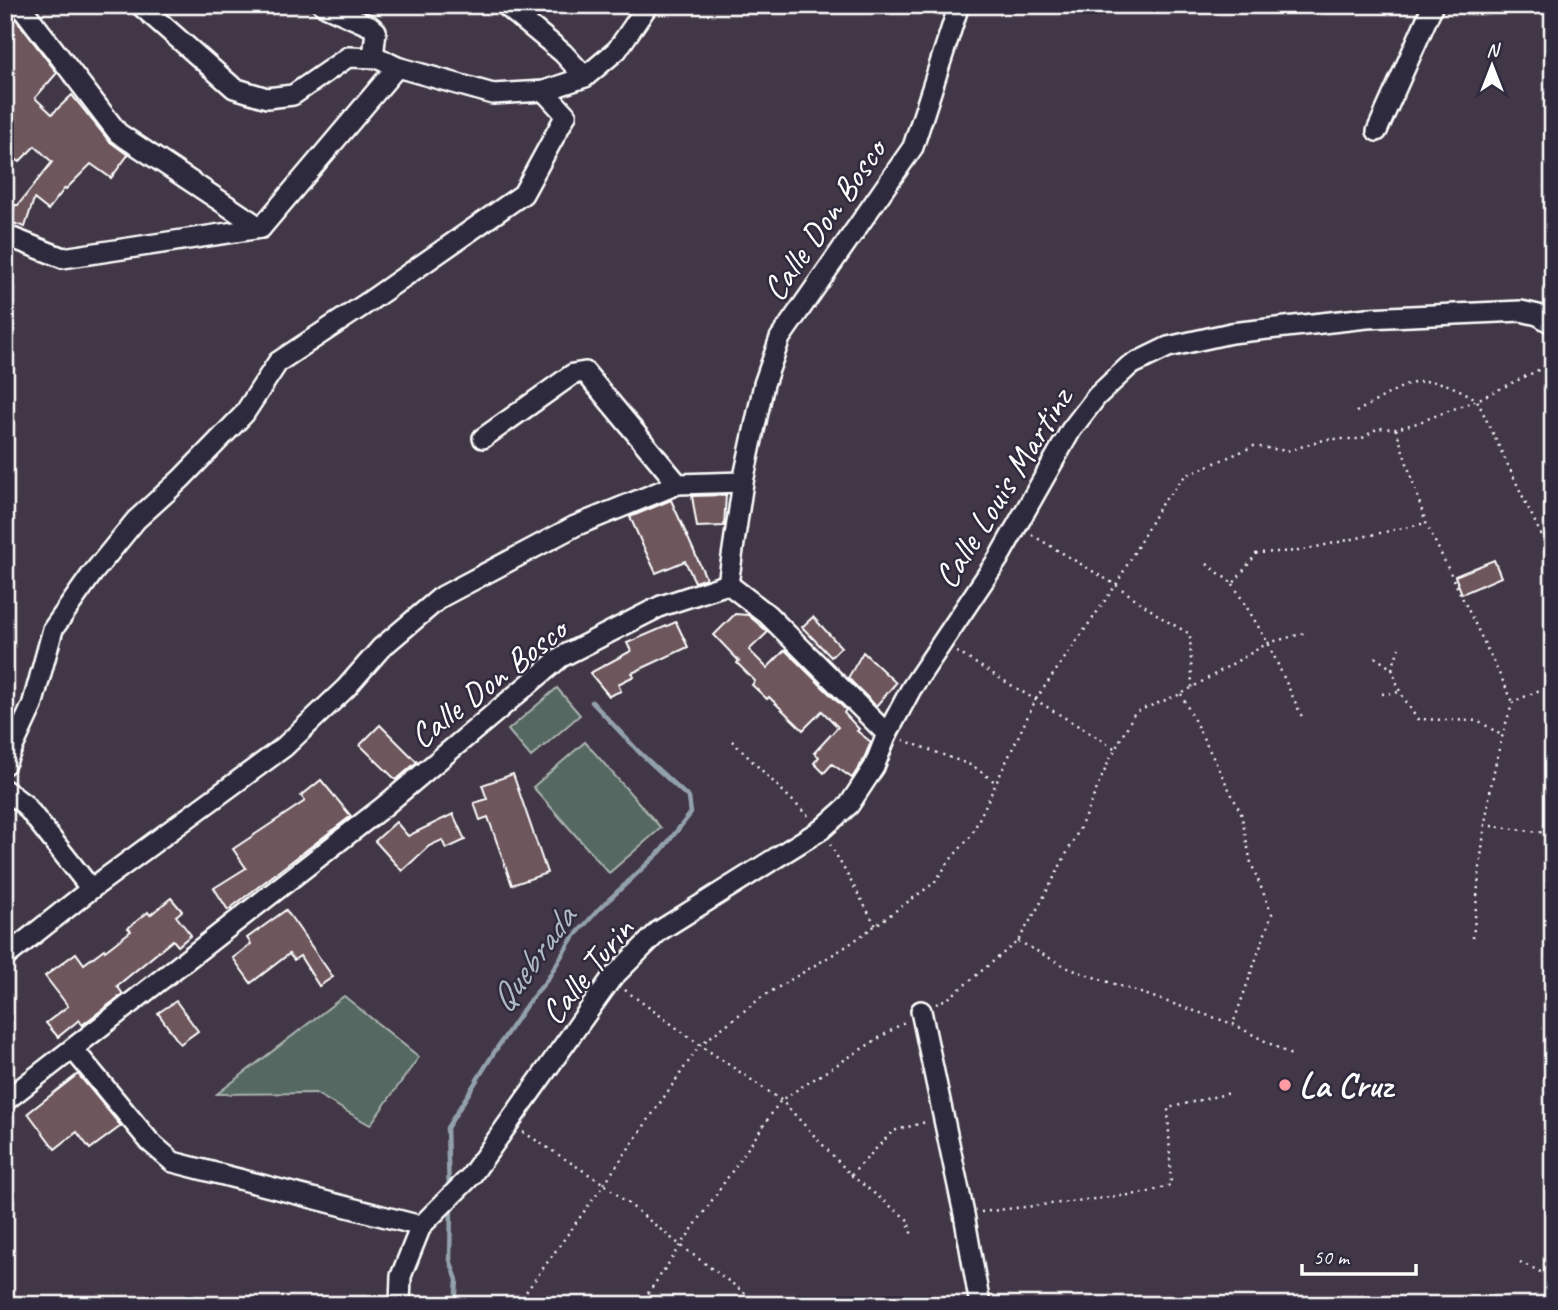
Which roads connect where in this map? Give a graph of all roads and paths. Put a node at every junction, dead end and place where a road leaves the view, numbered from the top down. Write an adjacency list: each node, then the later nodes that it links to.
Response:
1 (20, 5): 13 (street)
2 (140, 5): 8 (street)
3 (323, 5): 8 (street)
4 (505, 5): 10 (street)
5 (648, 5): 10 (street)
6 (959, 5): 21 (street, Calle Don Bosco)
7 (1433, 5): 12 (street)
8 (373, 57): 9 (street)
9 (397, 67): 11 (street); 13 (street)
10 (585, 77): 11 (street)
11 (544, 91): 48 (street)
12 (1377, 131)
13 (261, 228): 14 (street)
14 (5, 235)
15 (1553, 324): 24 (street, Calle Louis Martinz)
16 (1553, 363): 17 (path)
17 (1476, 400): 18 (path); 19 (path); 25 (path)
18 (1356, 412)
19 (1396, 429): 23 (path); 29 (path)
20 (483, 438): 22 (street)
21 (743, 482): 22 (street); 27 (street, Calle Don Bosco)
22 (678, 484): 54 (street)
23 (1426, 523): 28 (path); 42 (path)
24 (1017, 527): 29 (path); 31 (street, Calle Louis Martinz)
25 (1553, 560)
26 (1208, 564): 28 (path)
27 (728, 583): 44 (street); 63 (street, Calle Don Bosco)
28 (1233, 583): 32 (path)
29 (1115, 585): 37 (path); 41 (path)
30 (1305, 633): 32 (path)
31 (942, 643): 41 (path); 44 (street, Calle Louis Martinz)
32 (1268, 643): 37 (path); 43 (path)
33 (1399, 648): 35 (path)
34 (1375, 657): 35 (path)
35 (1392, 669): 38 (path)
36 (1553, 684): 42 (path)
37 (1192, 688): 39 (path)
38 (1400, 692): 40 (path); 45 (path)
39 (1181, 694): 47 (path); 61 (path)
40 (1382, 694)
41 (1036, 699): 47 (path); 49 (path)
42 (1513, 702): 45 (path)
43 (1303, 719)
44 (887, 734): 49 (path); 52 (street, Calle Turin)
45 (1501, 735): 51 (path)
46 (732, 741): 52 (path)
47 (1116, 749): 57 (path)
48 (5, 764)
49 (996, 783): 55 (path)
50 (5, 790): 54 (street)
51 (1484, 825): 53 (path); 56 (path)
52 (822, 829): 55 (path); 59 (street, Calle Turin)
53 (1553, 834)
54 (91, 889): 58 (street)
55 (876, 926): 62 (path)
56 (1473, 938)
57 (1018, 941): 60 (path); 61 (path)
58 (5, 957)
59 (611, 979): 62 (path); 69 (street, Calle Turin)
60 (920, 1012): 66 (path); 68 (street)
61 (1233, 1024): 64 (path)
62 (700, 1045): 66 (path); 71 (path)
63 (73, 1049): 67 (street, Calle Don Bosco); 73 (street)
64 (1293, 1056)
65 (1230, 1093): 72 (path)
66 (781, 1100): 70 (path); 75 (path)
67 (5, 1101)
68 (944, 1117): 70 (path); 72 (street)
69 (510, 1124): 71 (path); 73 (street, Calle Turin)
70 (851, 1175): 74 (path)
71 (604, 1184): 75 (path); 78 (path)
72 (964, 1214): 82 (street)
73 (421, 1226): 79 (street, Calle Turin)
74 (912, 1237)
75 (680, 1245): 80 (path); 81 (path)
76 (1520, 1262): 77 (path)
77 (1553, 1278)
78 (518, 1303)
79 (400, 1305)
80 (640, 1305)
81 (761, 1305)
82 (980, 1305)

